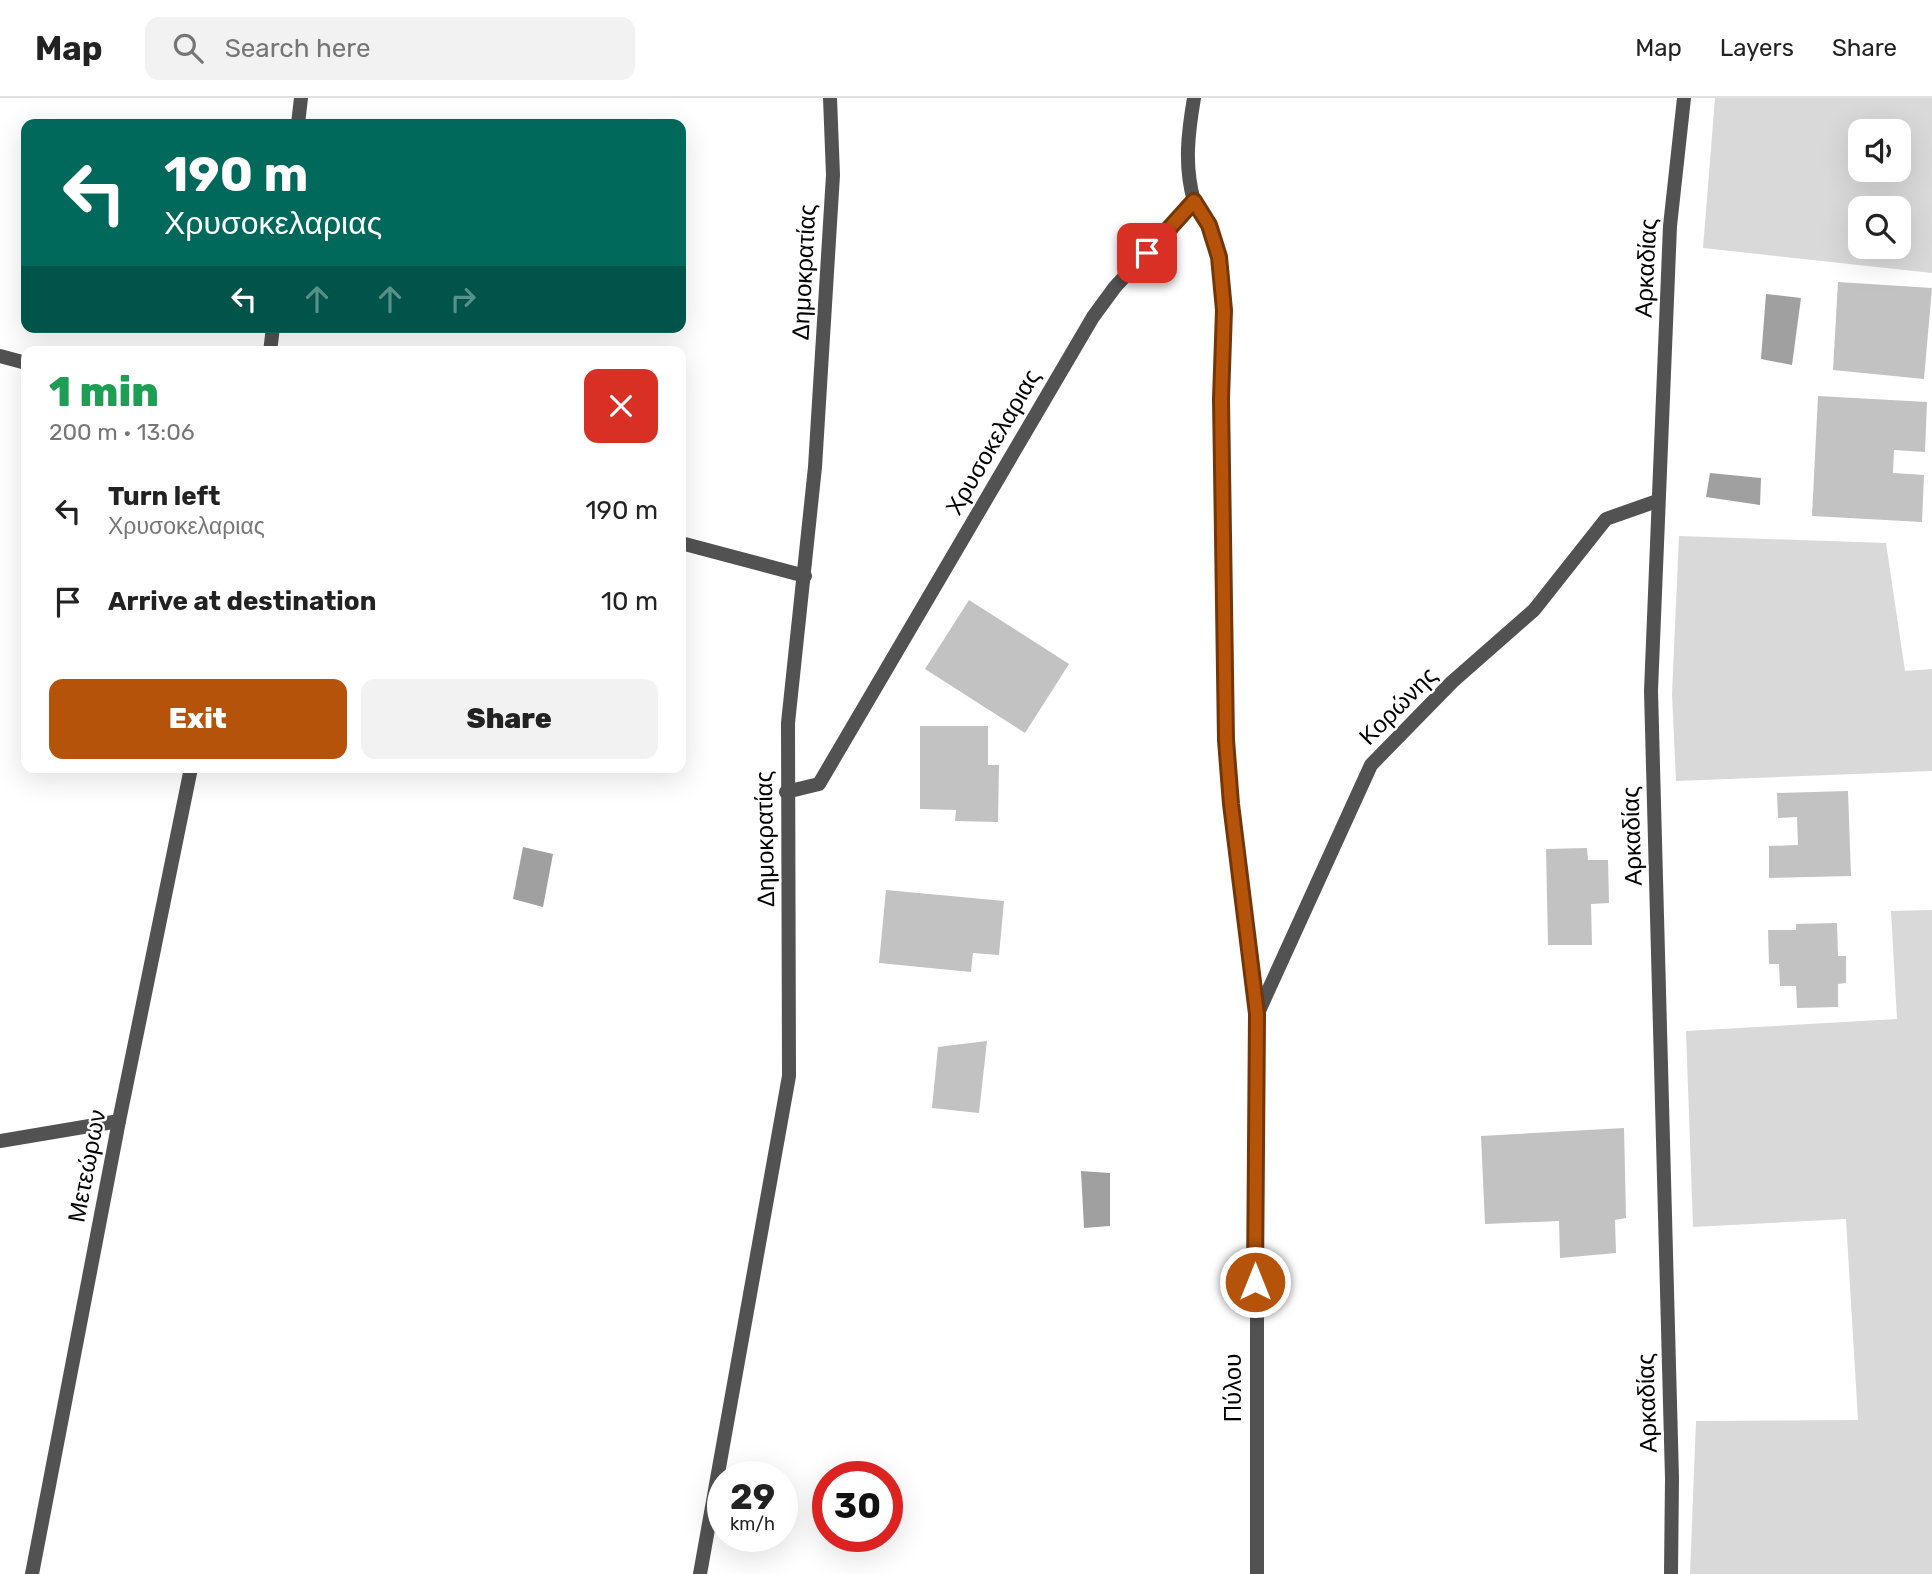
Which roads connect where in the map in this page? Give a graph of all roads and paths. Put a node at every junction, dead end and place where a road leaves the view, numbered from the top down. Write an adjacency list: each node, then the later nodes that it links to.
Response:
1 (301, 98): 5 (street)
2 (830, 98): 11 (street, Δημοκρατίας)
3 (1194, 98): 6 (street)
4 (1684, 98): 9 (street, Αρκαδίας)
5 (299, 119)
6 (1194, 201): 13 (street, Χρυσοκελαριας); 14 (street, Πύλου)
7 (0, 356): 8 (street)
8 (21, 362)
9 (1657, 501): 14 (street, Κορώνης); 20 (street, Αρκαδίας)
10 (686, 544): 11 (street)
11 (805, 576): 13 (street, Δημοκρατίας)
12 (190, 773): 15 (street, Μετεώρων)
13 (786, 792): 18 (street, Δημοκρατίας)
14 (1257, 1014): 19 (street, Πύλου)
15 (119, 1121): 16 (street); 17 (street, Μετεώρων)
16 (0, 1141)
17 (32, 1574)
18 (700, 1574)
19 (1257, 1574)
20 (1671, 1574)

